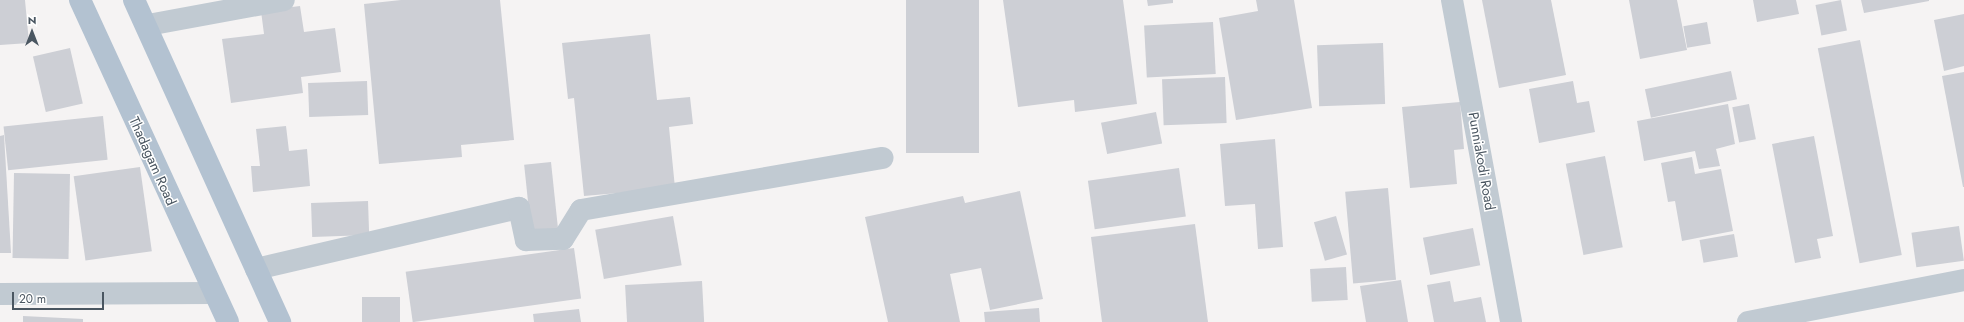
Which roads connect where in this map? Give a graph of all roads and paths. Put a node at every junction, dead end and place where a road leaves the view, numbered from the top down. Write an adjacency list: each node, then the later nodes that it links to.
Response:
1 (80, 0): 9 (main road, Thadagam Road)
2 (134, 0): 5 (main road)
3 (284, 0): 5 (street)
4 (1452, 0): 13 (street, Punniakodi Road)
5 (148, 25): 7 (main road)
6 (882, 158): 7 (street)
7 (256, 269): 12 (main road)
8 (1964, 280): 14 (street)
9 (213, 293): 10 (street); 11 (main road, Thadagam Road)
10 (0, 294)
11 (228, 322)
12 (280, 322)
13 (1511, 322)
14 (1748, 322)

